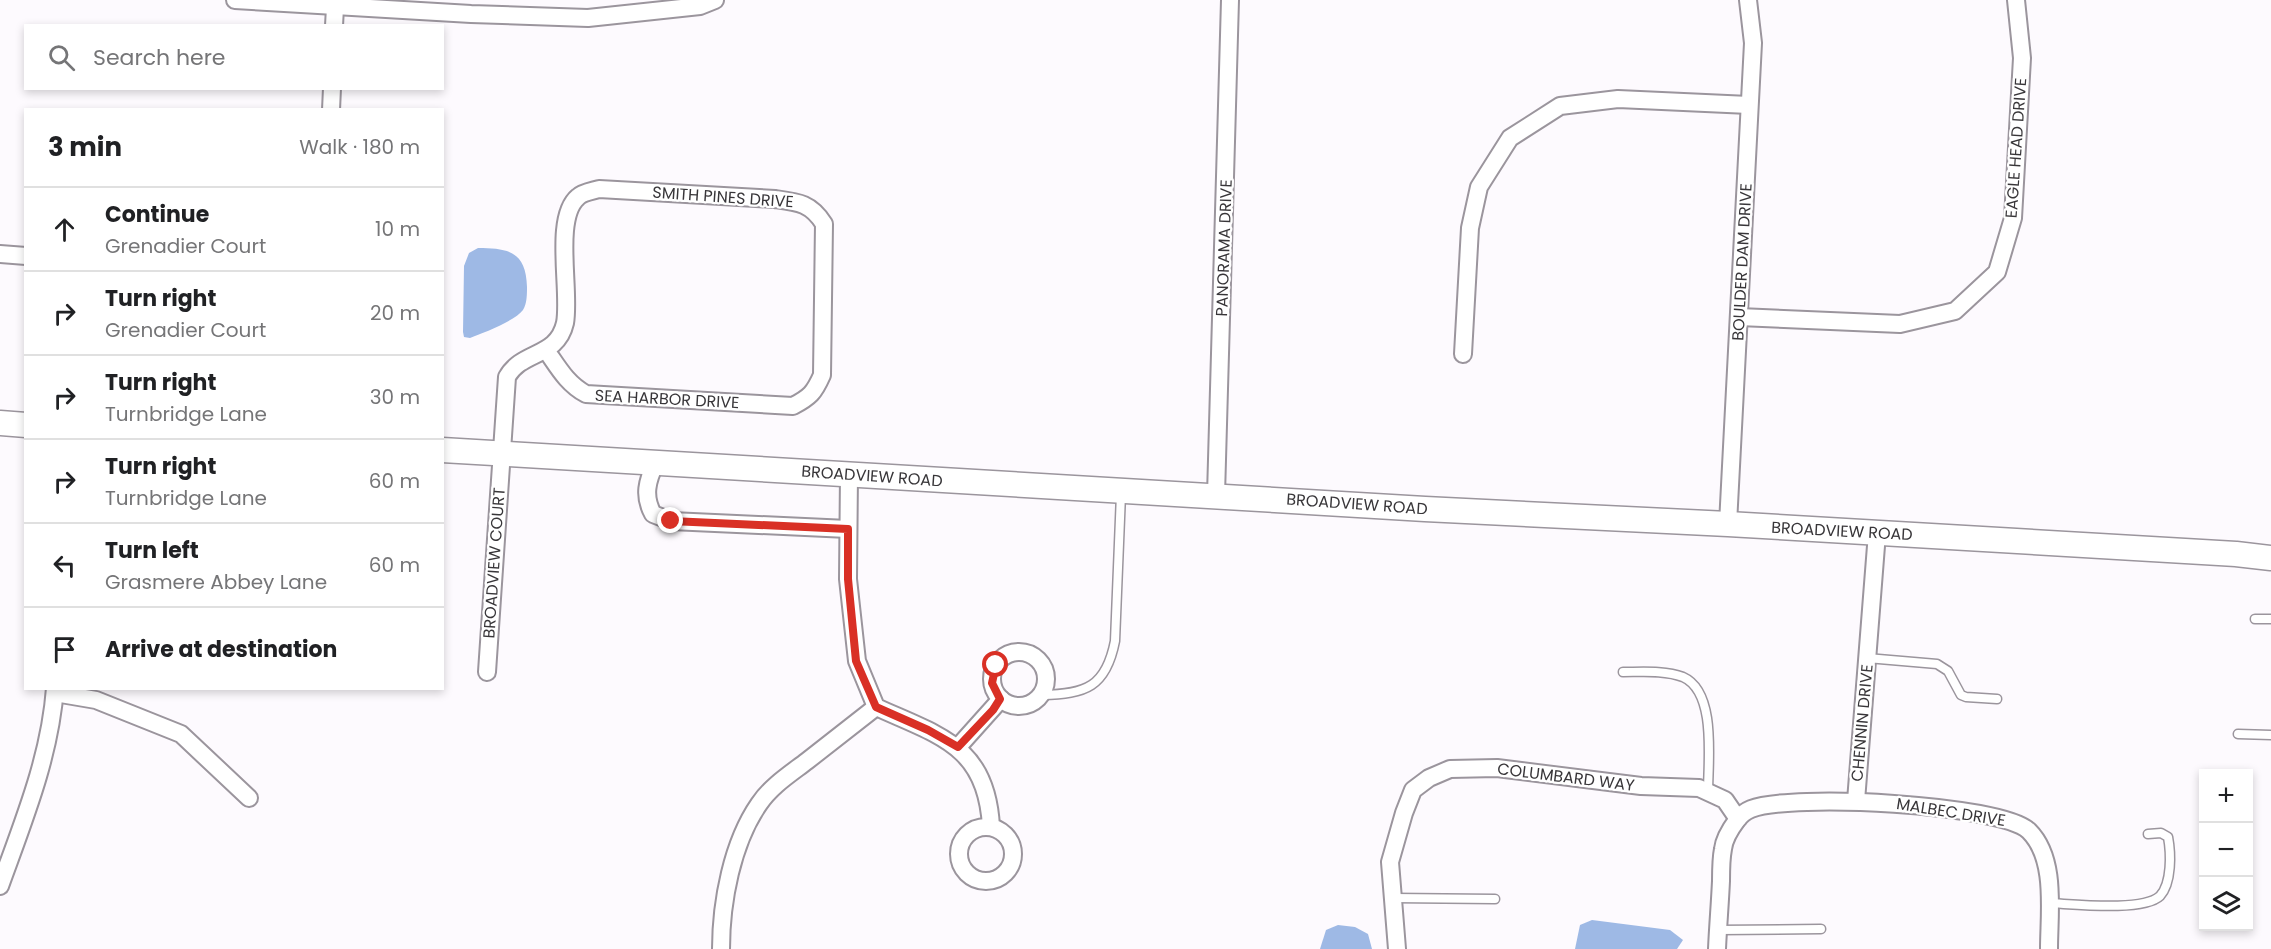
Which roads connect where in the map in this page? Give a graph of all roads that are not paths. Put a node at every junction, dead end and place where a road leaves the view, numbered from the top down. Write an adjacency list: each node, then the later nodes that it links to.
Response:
1 (235, 0): 6 (street)
2 (716, 0): 6 (street)
3 (1230, 0): 24 (street, PANORAMA DRIVE)
4 (1748, 0): 9 (street, BOULDER DAM DRIVE)
5 (2016, 0): 13 (street, EAGLE HEAD DRIVE)
6 (335, 7): 7 (street)
7 (334, 24)
8 (332, 90): 10 (street)
9 (1749, 105): 13 (street, BOULDER DAM DRIVE); 15 (street)
10 (331, 108)
11 (0, 254): 12 (street)
12 (24, 255)
13 (1739, 317): 25 (street, BOULDER DAM DRIVE)
14 (546, 350): 16 (street, SEA HARBOR DRIVE); 16 (street, SMITH PINES DRIVE); 20 (street, BROADVIEW COURT)
15 (1463, 354)
16 (808, 399)
17 (0, 423): 18 (street)
18 (24, 425)
19 (444, 450): 20 (street, BROADVIEW ROAD)
20 (501, 454): 21 (street, BROADVIEW ROAD); 32 (street, BROADVIEW COURT)
21 (656, 462): 22 (street, BROADVIEW ROAD); 26 (street)
22 (849, 474): 23 (street, BROADVIEW ROAD); 26 (street)
23 (1121, 490): 24 (street, BROADVIEW ROAD); 35 (lane)
24 (1216, 495): 25 (street, BROADVIEW ROAD)
25 (1728, 524): 27 (street, BROADVIEW ROAD)
26 (848, 529): 38 (street)
27 (1877, 533): 28 (street, BROADVIEW ROAD); 31 (street, CHENNIN DRIVE)
28 (2271, 558)
29 (2255, 619): 30 (lane)
30 (2271, 619)
31 (1867, 658): 37 (lane); 44 (street, CHENNIN DRIVE)
32 (488, 672)
33 (1623, 672): 42 (lane)
34 (55, 691): 43 (street); 48 (street)
35 (1042, 695): 36 (street); 36 (street)
36 (1000, 699): 41 (street)
37 (1997, 699)
38 (876, 707): 41 (street); 54 (street)
39 (2238, 734): 40 (lane)
40 (2271, 735)
41 (958, 747): 46 (street)
42 (1708, 793): 45 (street, COLUMBARD WAY); 49 (street, COLUMBARD WAY)
43 (249, 798)
44 (1856, 801): 45 (street, CHENNIN DRIVE); 51 (street, MALBEC DRIVE)
45 (1738, 819): 53 (street)
46 (991, 827)
47 (2148, 834): 51 (lane)
48 (0, 886)
49 (1393, 898): 50 (lane); 55 (street, COLUMBARD WAY)
50 (1495, 899)
51 (2049, 903): 57 (street, MALBEC DRIVE)
52 (1821, 929): 53 (lane)
53 (1718, 930): 56 (street)
54 (721, 949)
55 (1397, 949)
56 (1717, 949)
57 (2049, 949)

